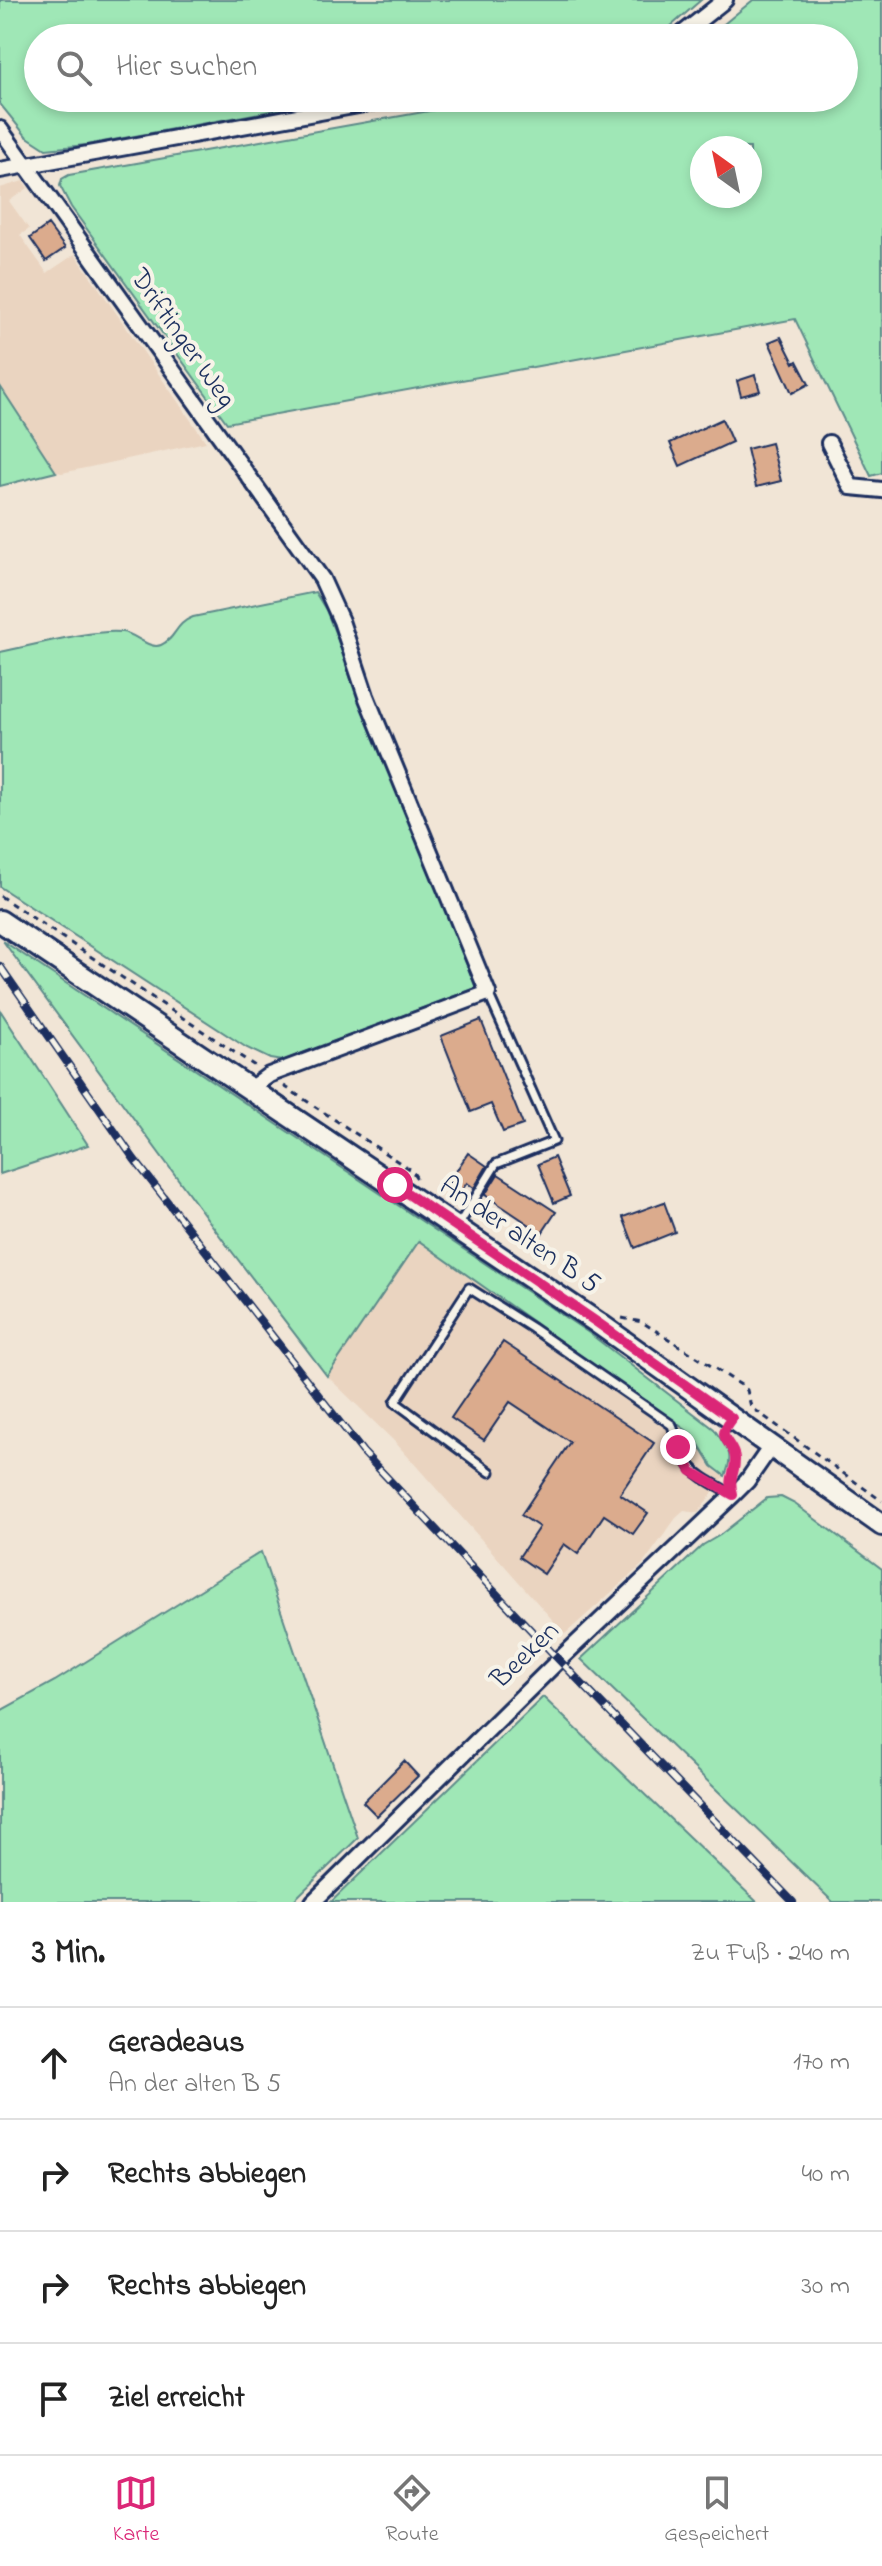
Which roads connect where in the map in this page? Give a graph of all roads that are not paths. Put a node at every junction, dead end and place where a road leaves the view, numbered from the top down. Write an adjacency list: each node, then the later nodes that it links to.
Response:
1 (725, 0): 2 (street)
2 (695, 24)
3 (319, 112): 5 (street)
4 (0, 129): 5 (street, Driftinger Weg)
5 (26, 165): 6 (street); 10 (street, Driftinger Weg)
6 (0, 170)
7 (829, 443): 8 (street)
8 (882, 490)
9 (0, 921): 11 (main road, An der alten B 5)
10 (488, 993): 11 (street); 12 (lane)
11 (250, 1089): 12 (main road, An der alten B 5)
12 (457, 1228): 13 (main road, An der alten B 5)
13 (772, 1445): 15 (street, Beeken); 16 (main road, An der alten B 5)
14 (490, 1472): 15 (lane)
15 (733, 1495): 17 (street, Beeken)
16 (882, 1525)
17 (313, 1902)

